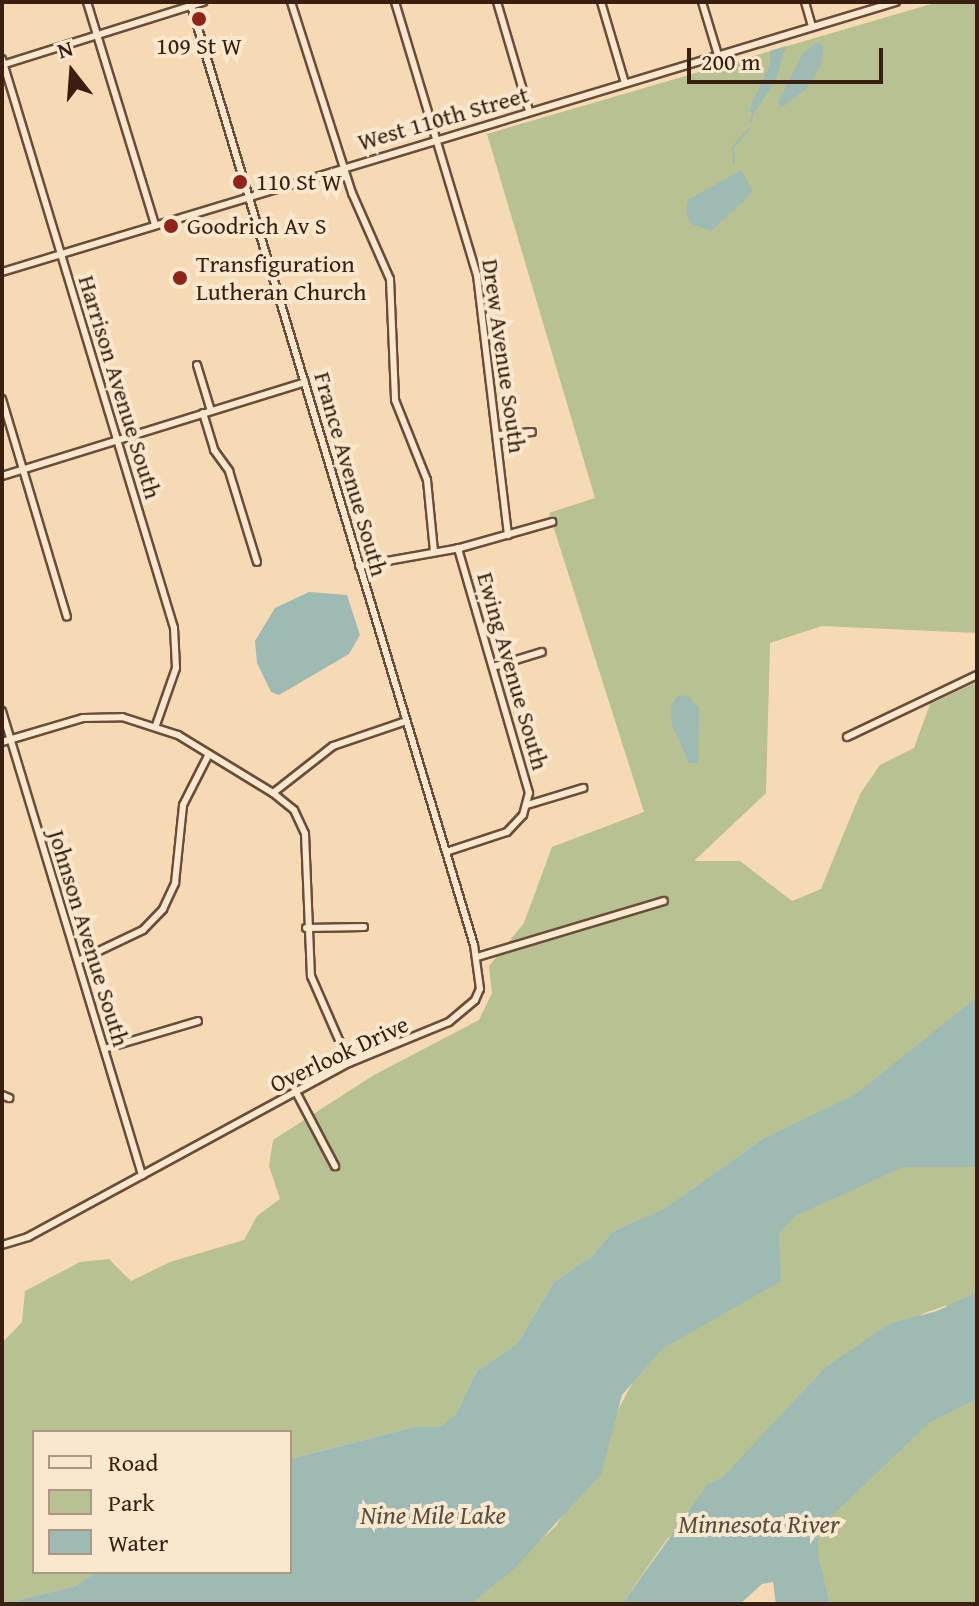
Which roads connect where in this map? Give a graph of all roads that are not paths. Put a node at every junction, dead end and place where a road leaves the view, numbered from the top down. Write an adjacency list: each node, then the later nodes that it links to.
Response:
1 (87, 2): 12 (street)
2 (203, 2): 10 (street)
3 (291, 2): 18 (street)
4 (395, 2): 17 (street, Drew Avenue South)
5 (497, 2): 16 (street)
6 (601, 2): 15 (street)
7 (702, 2): 13 (street)
8 (805, 2): 11 (street)
9 (896, 2): 11 (street, West 110th Street)
10 (190, 4): 12 (street); 19 (street, France Avenue South)
11 (812, 27): 13 (street, West 110th Street)
12 (97, 35): 14 (street); 20 (street)
13 (718, 55): 15 (street, West 110th Street)
14 (3, 63): 21 (street, Harrison Avenue South)
15 (625, 83): 16 (street, West 110th Street)
16 (529, 111): 17 (street, West 110th Street)
17 (437, 139): 18 (street, West 110th Street); 29 (street, Drew Avenue South)
18 (343, 166): 19 (street, West 110th Street); 36 (street)
19 (248, 195): 20 (street, West 110th Street); 24 (street, France Avenue South)
20 (155, 224): 21 (street, West 110th Street)
21 (61, 253): 22 (street, West 110th Street); 30 (street, Harrison Avenue South)
22 (2, 272)
23 (197, 365): 26 (street)
24 (305, 382): 26 (street); 38 (street, France Avenue South)
25 (2, 399): 31 (street)
26 (211, 411): 27 (street)
27 (203, 413): 30 (street); 37 (street)
28 (532, 432): 29 (street)
29 (498, 435): 34 (street, Drew Avenue South)
30 (118, 440): 31 (street); 45 (street, Harrison Avenue South)
31 (23, 470): 32 (street); 39 (street)
32 (2, 476)
33 (552, 522): 34 (street)
34 (508, 535): 35 (street)
35 (458, 548): 36 (street); 41 (street, Ewing Avenue South)
36 (434, 551): 38 (street)
37 (257, 562)
38 (359, 566): 44 (street, France Avenue South)
39 (67, 617)
40 (542, 652): 41 (street)
41 (493, 667): 52 (street, Ewing Avenue South)
42 (977, 675): 46 (street)
43 (2, 711): 47 (street, Johnson Avenue South)
44 (406, 721): 51 (street); 53 (street, France Avenue South)
45 (156, 725): 47 (street); 49 (street)
46 (847, 737)
47 (11, 739): 48 (street); 58 (street, Johnson Avenue South)
48 (2, 742)
49 (209, 754): 51 (street); 58 (street)
50 (583, 788): 52 (street)
51 (273, 793): 56 (street)
52 (527, 805): 53 (street)
53 (446, 852): 57 (street, France Avenue South)
54 (664, 901): 57 (street)
55 (364, 927): 56 (street)
56 (306, 928): 61 (street)
57 (477, 957): 61 (street, Overlook Drive)
58 (78, 961): 60 (street, Johnson Avenue South)
59 (198, 1021): 60 (street)
60 (104, 1049): 64 (street, Johnson Avenue South)
61 (349, 1063): 62 (street, Overlook Drive)
62 (296, 1092): 63 (street); 64 (street, Overlook Drive)
63 (335, 1166)
64 (142, 1175): 65 (street, Overlook Drive)
65 (2, 1245)

